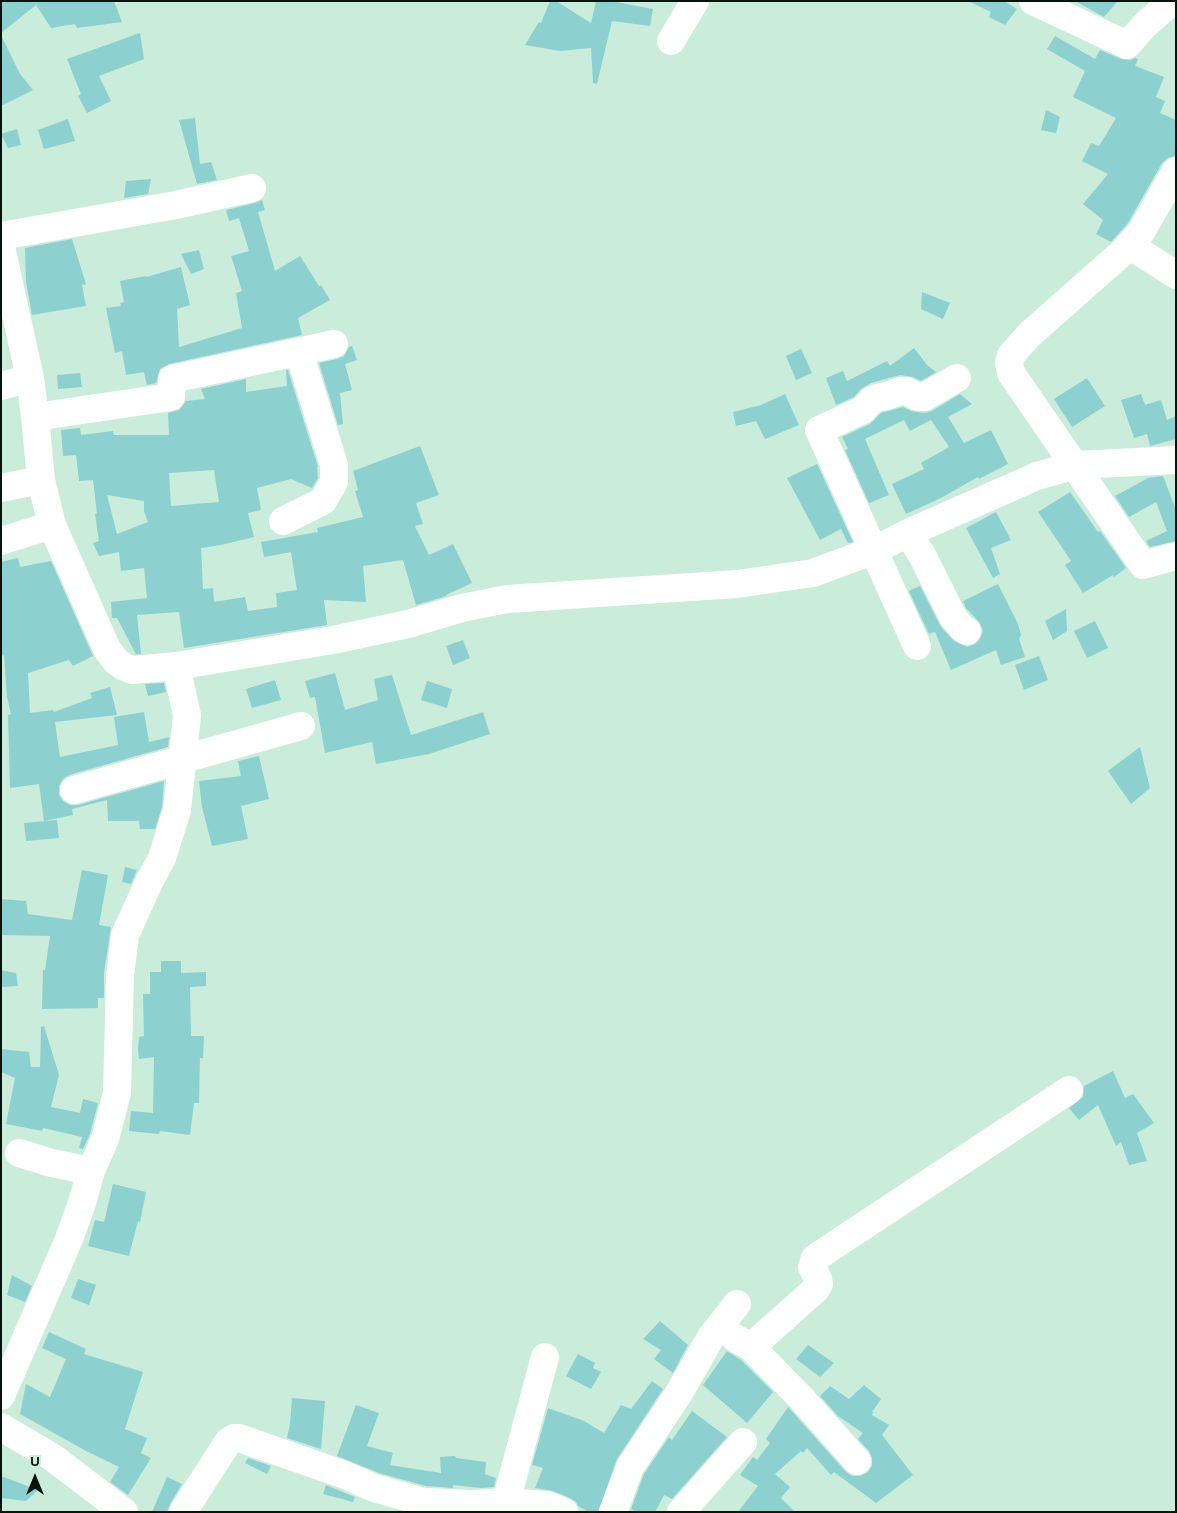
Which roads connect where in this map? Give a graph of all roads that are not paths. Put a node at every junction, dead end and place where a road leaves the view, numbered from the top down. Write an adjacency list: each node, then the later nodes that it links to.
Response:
1 (695, 1): 4 (street)
2 (1033, 1): 3 (street)
3 (1172, 1)
4 (672, 41)
5 (1176, 171): 8 (street)
6 (252, 188): 7 (street)
7 (1, 236)
8 (1129, 245): 10 (street); 18 (street)
9 (1, 247): 13 (street)
10 (1176, 275)
11 (334, 344): 12 (street)
12 (299, 352): 16 (street); 21 (street)
13 (30, 378): 15 (street); 16 (street)
14 (957, 378): 25 (street)
15 (1, 386)
16 (36, 417): 19 (street)
17 (1176, 460): 18 (street)
18 (1076, 465): 23 (street); 26 (street)
19 (41, 480): 20 (street); 22 (street)
20 (1, 488)
21 (283, 521)
22 (52, 525): 24 (street); 29 (street)
23 (908, 533): 25 (street); 27 (street)
24 (1, 541)
25 (875, 550): 28 (street); 29 (street)
26 (1176, 556)
27 (967, 632)
28 (917, 646)
29 (176, 666): 31 (street)
30 (301, 726): 31 (street)
31 (183, 760): 32 (street); 35 (street)
32 (74, 790)
33 (1069, 1090): 38 (street)
34 (19, 1153): 35 (street)
35 (91, 1171): 40 (street)
36 (737, 1304): 37 (street)
37 (718, 1328): 38 (street); 48 (street)
38 (751, 1347): 43 (street)
39 (545, 1357): 44 (street)
40 (1, 1396)
41 (1, 1427): 45 (street)
42 (743, 1442): 49 (street)
43 (857, 1461)
44 (503, 1507): 46 (street); 47 (street)
45 (124, 1512)
46 (183, 1512)
47 (564, 1512)
48 (613, 1512)
49 (681, 1512)

